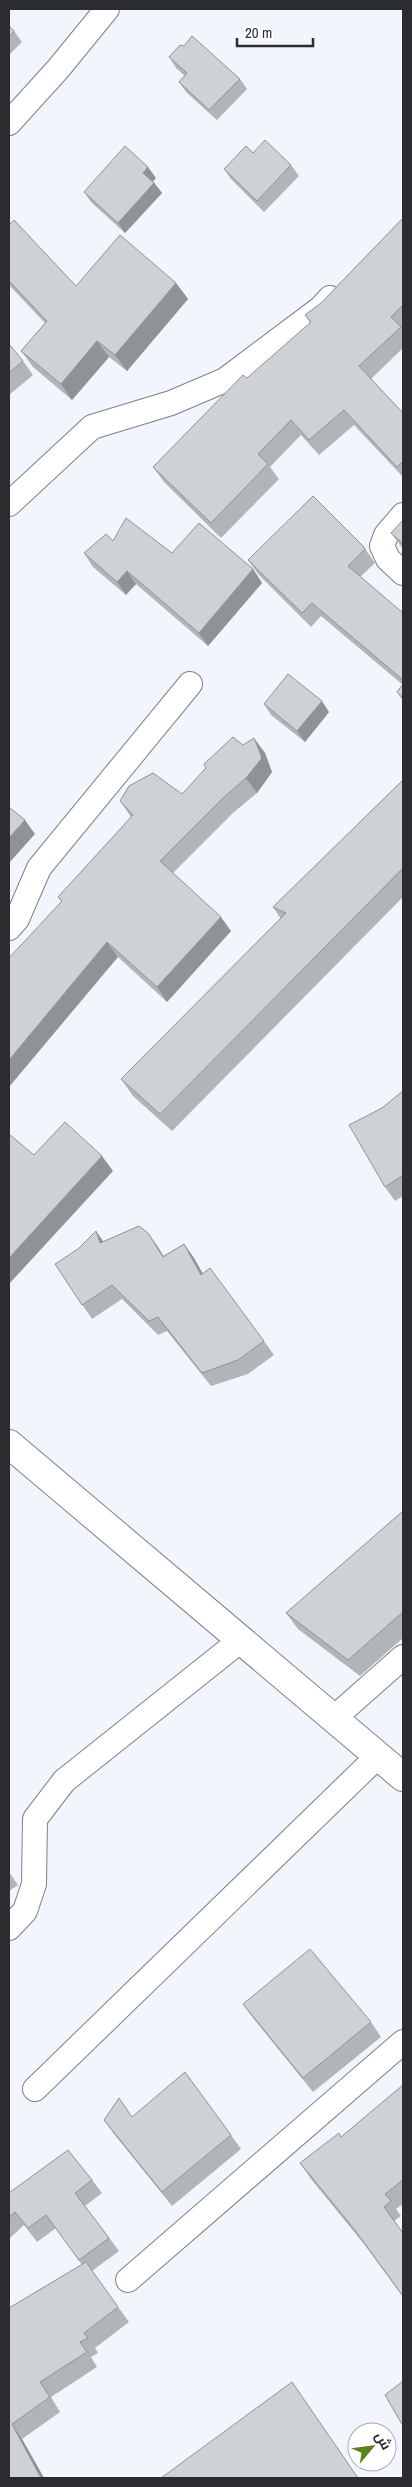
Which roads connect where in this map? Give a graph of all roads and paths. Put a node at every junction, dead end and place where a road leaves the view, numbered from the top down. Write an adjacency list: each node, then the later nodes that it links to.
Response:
1 (107, 9): 2 (street)
2 (9, 123)
3 (346, 281): 4 (street)
4 (9, 504)
5 (403, 515): 6 (street)
6 (403, 573)
7 (190, 684): 8 (street)
8 (9, 928)
9 (9, 1444): 10 (main road)
10 (241, 1640): 12 (main road); 15 (street)
11 (403, 1657): 12 (street)
12 (334, 1718): 13 (main road)
13 (378, 1756): 14 (main road); 17 (street)
14 (403, 1776)
15 (9, 1928)
16 (403, 2042): 18 (street)
17 (35, 2089)
18 (128, 2280)

